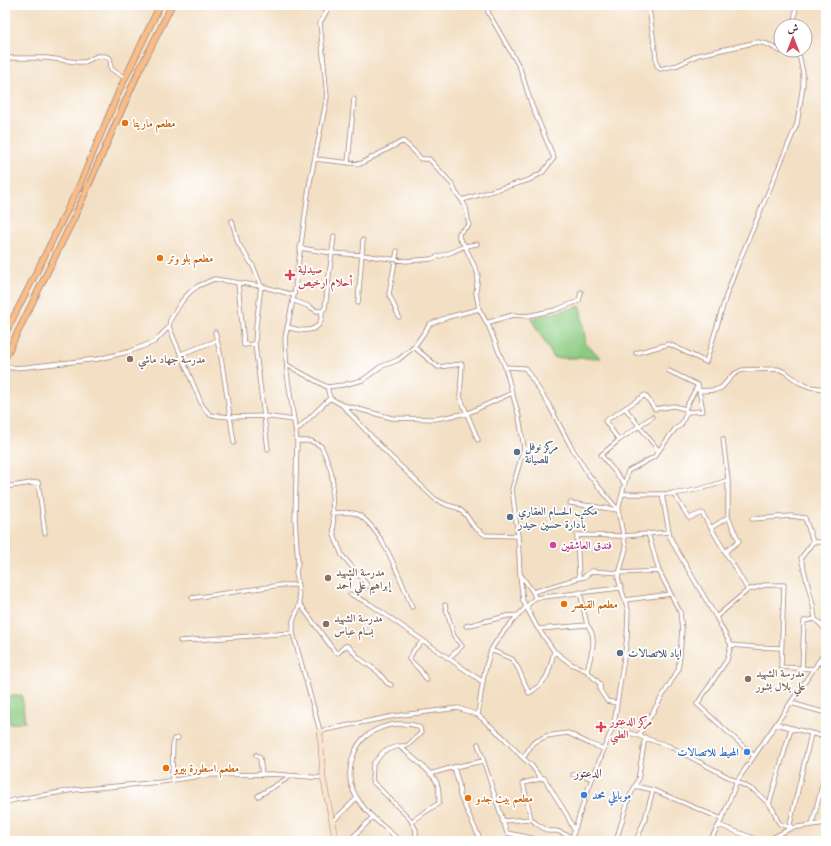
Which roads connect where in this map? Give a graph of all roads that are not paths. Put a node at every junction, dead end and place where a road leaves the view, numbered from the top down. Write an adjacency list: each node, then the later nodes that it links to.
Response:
1 (160, 5): 9 (main road)
2 (172, 5): 11 (main road)
3 (330, 5): 19 (street)
4 (486, 5): 21 (street)
5 (617, 5): 6 (street)
6 (632, 5)
7 (647, 5): 12 (street)
8 (796, 5): 10 (street)
9 (155, 15): 11 (main road); 15 (main road)
10 (795, 18)
11 (165, 20): 17 (main road)
12 (773, 47)
13 (5, 58): 15 (street)
14 (800, 58): 51 (street)
15 (126, 78): 16 (main road)
16 (119, 91): 17 (main road); 32 (main road)
17 (129, 96): 33 (main road)
18 (354, 99): 20 (street)
19 (315, 159): 20 (street); 27 (street)
20 (348, 163): 21 (street)
21 (462, 200): 26 (street)
22 (232, 221): 35 (street)
23 (334, 236): 29 (street)
24 (364, 240): 30 (street)
25 (477, 244): 26 (street)
26 (465, 246): 31 (street); 40 (street)
27 (300, 248): 29 (street); 37 (street)
28 (397, 250): 31 (street)
29 (332, 253): 30 (street); 41 (street)
30 (362, 255): 31 (street); 39 (street)
31 (394, 260): 42 (street)
32 (38, 269): 33 (main road); 47 (main road)
33 (46, 274): 53 (main road)
34 (238, 283): 35 (street); 44 (street); 49 (street)
35 (261, 286): 37 (street); 49 (street)
36 (581, 292): 43 (street)
37 (294, 295): 38 (street)
38 (292, 300): 41 (street); 45 (street)
39 (358, 303)
40 (479, 309): 43 (street); 50 (street)
41 (322, 311): 45 (street)
42 (399, 317)
43 (486, 323): 56 (street)
44 (169, 326): 52 (street); 54 (street)
45 (287, 327): 55 (street)
46 (214, 332): 48 (street)
47 (5, 334)
48 (216, 341): 52 (street); 69 (street)
49 (255, 344): 68 (street)
50 (414, 347): 59 (street); 67 (street)
51 (636, 353)
52 (181, 354): 69 (street)
53 (5, 358)
54 (5, 366)
55 (286, 366): 59 (street); 71 (street)
56 (504, 367): 62 (street); 88 (street)
57 (669, 371): 58 (street)
58 (698, 385): 61 (street); 66 (street)
59 (327, 387): 63 (street)
60 (826, 389): 61 (street)
61 (699, 392): 66 (street)
62 (512, 393): 67 (street); 96 (street)
63 (330, 398): 64 (street); 73 (street)
64 (342, 405): 67 (street); 96 (street)
65 (625, 408): 66 (street); 72 (street); 77 (street)
66 (686, 411): 80 (street)
67 (468, 413): 76 (street)
68 (264, 416): 69 (street); 71 (street); 79 (street)
69 (230, 417): 78 (street)
70 (652, 417): 72 (street)
71 (294, 420): 73 (street)
72 (639, 426): 77 (street); 80 (street)
73 (296, 431): 75 (street)
74 (723, 439): 81 (street)
75 (297, 440): 89 (street); 105 (street)
76 (478, 440)
77 (619, 440): 82 (street)
78 (234, 443)
79 (268, 449)
80 (658, 451): 82 (street)
81 (728, 480): 84 (street); 90 (street)
82 (624, 483): 85 (street)
83 (5, 487): 94 (street)
84 (673, 493): 86 (street); 92 (street)
85 (622, 494): 86 (street); 88 (street)
86 (662, 494): 93 (street)
87 (570, 503): 88 (street)
88 (618, 510): 97 (street)
89 (332, 513): 106 (street); 119 (street)
90 (728, 518): 92 (street); 100 (street)
91 (752, 519): 98 (street)
92 (711, 528): 100 (street)
93 (669, 532): 95 (street); 121 (street)
94 (46, 533)
95 (648, 533): 97 (street); 101 (street)
96 (518, 536): 103 (street)
97 (624, 536): 102 (street); 104 (street)
98 (813, 542): 99 (street); 122 (street)
99 (826, 542)
100 (725, 552): 108 (street)
101 (659, 571): 102 (street); 112 (street)
102 (619, 573): 104 (street); 107 (street)
103 (520, 574): 109 (street); 118 (street)
104 (578, 578): 109 (street)
105 (298, 585): 113 (street); 116 (street)
106 (368, 586)
107 (620, 588): 110 (street); 115 (street)
108 (748, 590): 121 (street); 131 (street)
109 (533, 592): 114 (street)
110 (580, 592): 114 (street); 123 (street)
111 (350, 594): 129 (street)
112 (671, 594): 115 (street); 153 (street)
113 (192, 598)
114 (534, 598): 118 (street)
115 (624, 600): 144 (street)
116 (300, 604): 127 (street); 143 (street)
117 (445, 605): 135 (street)
118 (526, 606): 120 (street); 125 (street)
119 (412, 607)
120 (519, 615): 124 (street); 132 (street)
121 (716, 617): 130 (street)
122 (815, 619): 126 (street); 138 (street)
123 (587, 625): 125 (street); 140 (street)
124 (466, 626)
125 (539, 629): 133 (street)
126 (826, 630)
127 (293, 633): 128 (street); 151 (street)
128 (180, 641)
129 (423, 641): 135 (street); 141 (street)
130 (731, 645): 131 (street); 161 (street)
131 (781, 648): 138 (street)
132 (491, 650): 133 (street); 142 (street)
133 (554, 651): 140 (street)
134 (826, 651): 136 (street)
135 (449, 658): 142 (street)
136 (818, 662): 137 (street); 139 (street)
137 (826, 664)
138 (802, 668): 139 (street)
139 (814, 669): 145 (street)
140 (587, 671): 144 (street)
141 (427, 680)
142 (483, 682): 147 (street)
143 (391, 685)
144 (617, 703): 149 (street)
145 (791, 704): 146 (street); 148 (street)
146 (826, 713)
147 (478, 715): 151 (street); 162 (street)
148 (776, 724): 150 (street); 161 (street)
149 (612, 728): 153 (street); 159 (street)
150 (791, 729): 152 (street); 180 (street)
151 (320, 732): 170 (street)
152 (811, 734): 156 (street); 190 (street)
153 (639, 736): 154 (street)
154 (645, 737): 174 (street); 175 (street)
155 (178, 738): 173 (street)
156 (826, 738)
157 (478, 744): 163 (street)
158 (399, 746): 167 (street); 178 (street); 186 (street)
159 (604, 749): 162 (street); 172 (street)
160 (256, 756): 166 (street)
161 (754, 756): 174 (street)
162 (523, 758): 171 (street)
163 (483, 761): 164 (street); 184 (street)
164 (454, 767): 167 (street); 198 (street)
165 (826, 770): 189 (street)
166 (262, 774): 168 (street); 173 (street)
167 (430, 774): 186 (street)
168 (292, 775): 170 (street); 177 (street)
169 (573, 775): 172 (street)
170 (323, 778): 185 (street)
171 (544, 778): 182 (street); 191 (street)
172 (592, 779): 191 (street)
173 (172, 780): 179 (street)
174 (736, 781): 180 (street); 183 (street)
175 (635, 786): 176 (street); 199 (street)
176 (653, 790): 183 (street); 200 (street)
177 (258, 796)
178 (357, 798): 181 (street); 185 (street)
179 (5, 803)
180 (769, 804): 190 (street)
181 (373, 817): 195 (street); 196 (street)
182 (531, 819): 184 (street); 193 (street)
183 (722, 819): 188 (street)
184 (502, 820): 192 (street)
185 (332, 822): 194 (street)
186 (412, 823): 197 (street)
187 (826, 823): 189 (street)
188 (719, 825): 201 (street); 202 (street)
189 (812, 825): 190 (street)
190 (791, 828): 203 (street)
191 (574, 830): 193 (street)
192 (532, 838)
193 (571, 839)
194 (336, 841)
195 (349, 841)
196 (400, 841)
197 (416, 841)
198 (481, 841)
199 (616, 841)
200 (636, 841)
201 (710, 841)
202 (761, 841)
203 (767, 841)

